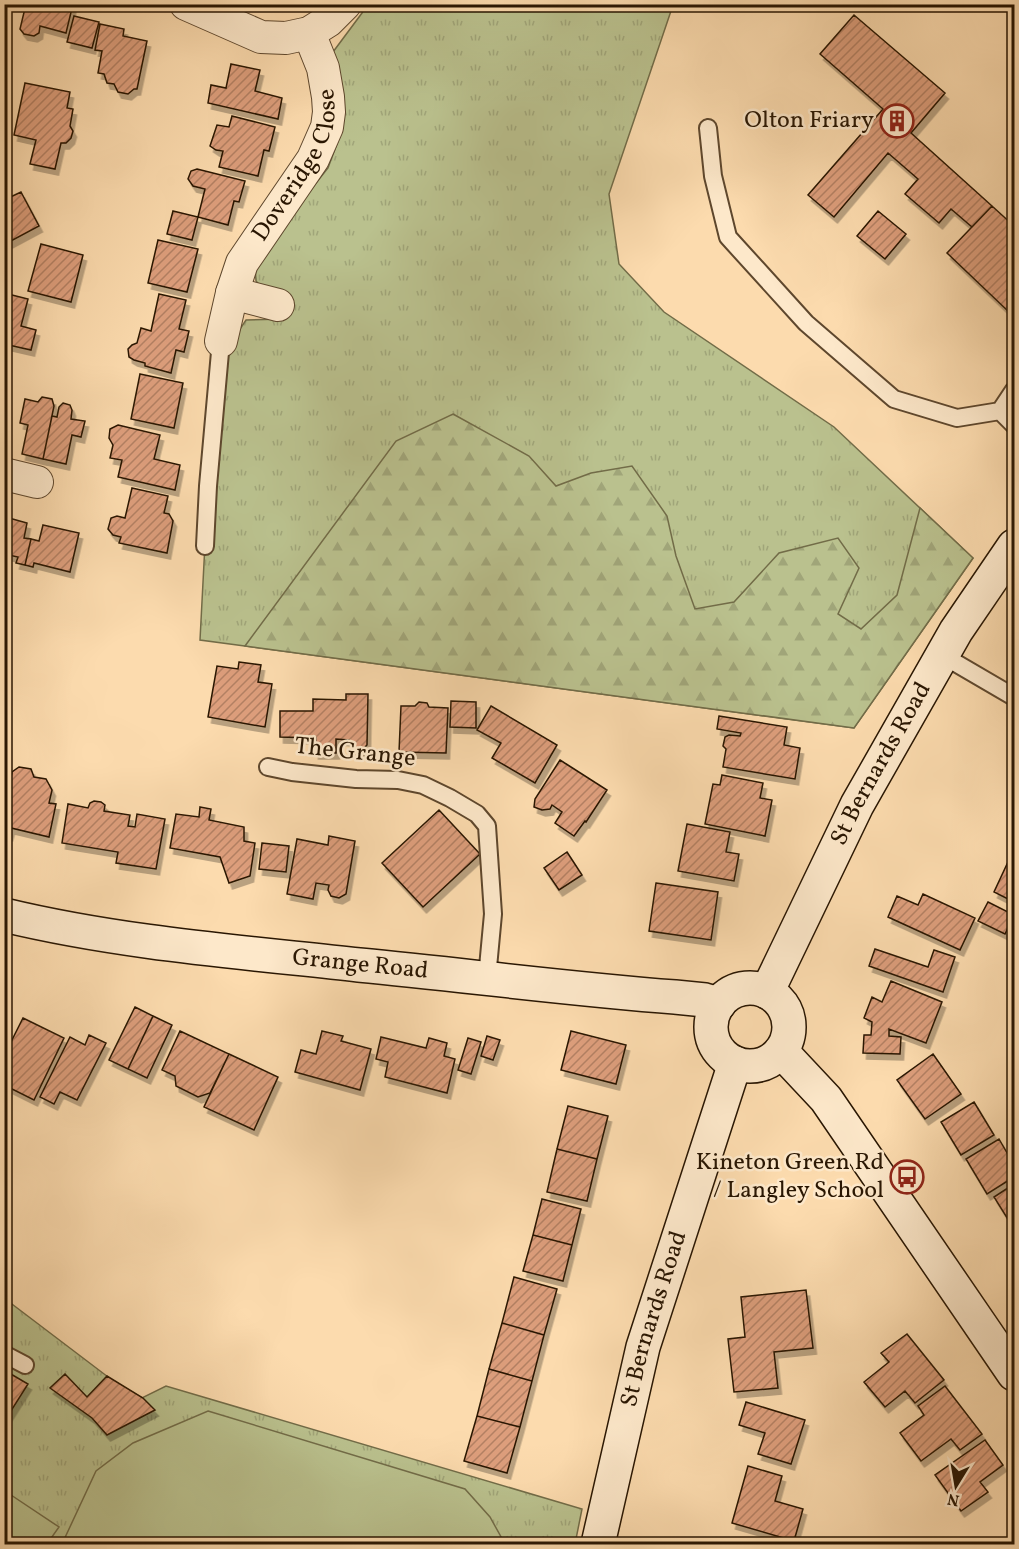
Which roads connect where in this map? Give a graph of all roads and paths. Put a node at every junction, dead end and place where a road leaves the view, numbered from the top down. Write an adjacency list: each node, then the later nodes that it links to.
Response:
1 (186, 4): 3 (street)
2 (345, 4): 3 (street)
3 (309, 33): 5 (street, Doveridge Close)
4 (708, 128): 9 (lane)
5 (232, 293): 6 (street); 7 (street, Doveridge Close)
6 (278, 305)
7 (221, 341): 13 (lane)
8 (1014, 390): 9 (lane)
9 (1000, 411): 10 (lane)
10 (1014, 424)
11 (4, 474): 12 (street)
12 (37, 482)
13 (205, 546)
14 (1014, 546): 15 (street, St Bernards Road)
15 (942, 655): 16 (lane); 20 (street, St Bernards Road)
16 (1014, 697)
17 (268, 767): 19 (lane, The Grange)
18 (4, 915): 19 (street, Grange Road)
19 (488, 978): 21 (street, Grange Road)
20 (767, 992): 21 (street); 22 (street)
21 (718, 1004): 23 (street)
22 (781, 1051): 23 (street); 26 (street)
23 (735, 1063): 27 (street, St Bernards Road)
24 (4, 1354): 25 (lane)
25 (25, 1365)
26 (1014, 1374)
27 (598, 1545)

